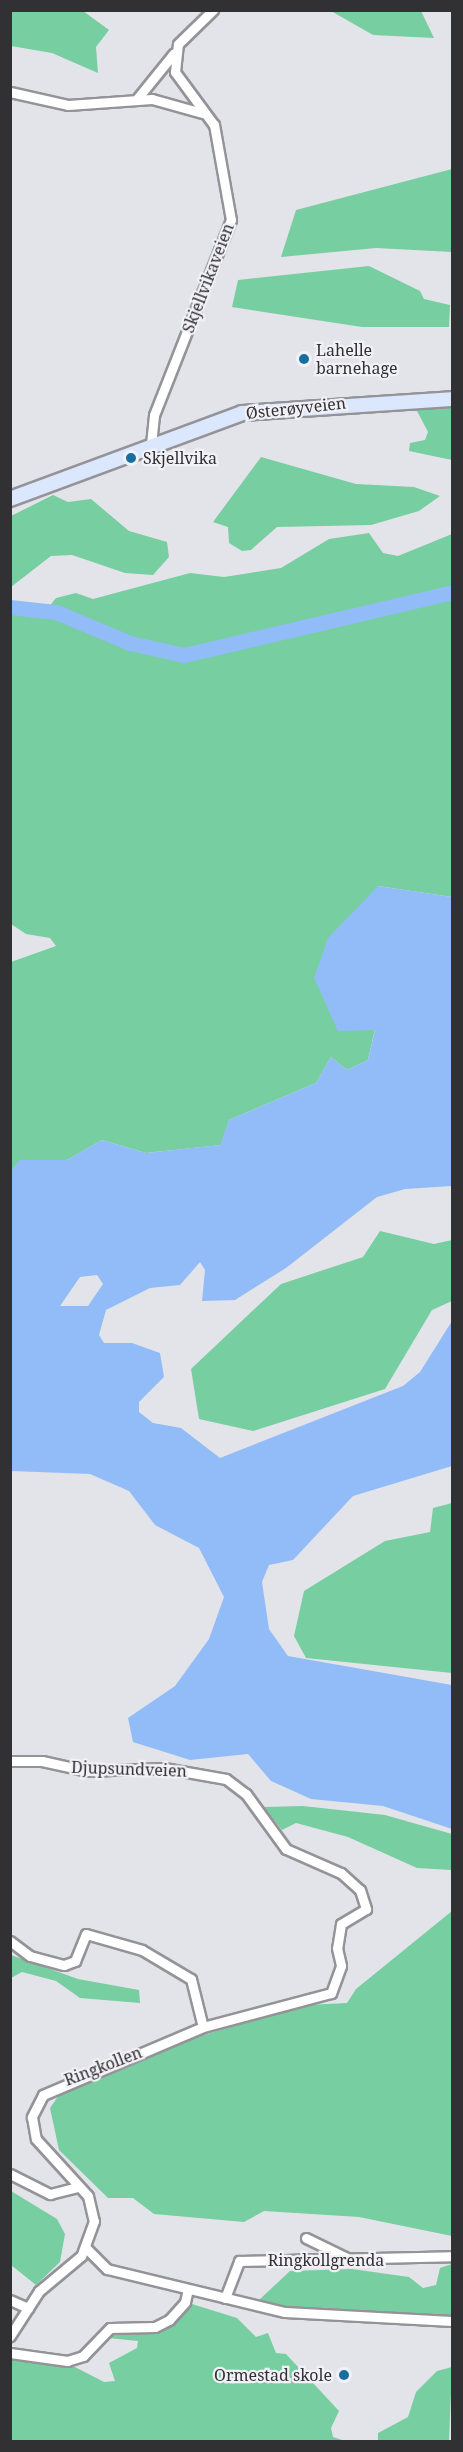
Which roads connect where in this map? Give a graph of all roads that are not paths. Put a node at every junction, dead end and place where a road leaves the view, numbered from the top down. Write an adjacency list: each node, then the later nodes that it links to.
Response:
1 (213, 10): 2 (street)
2 (176, 52): 4 (street); 5 (street, Skjellvikaveien)
3 (10, 92): 4 (street)
4 (134, 101): 5 (street)
5 (202, 113): 7 (street, Skjellvikaveien)
6 (453, 399): 7 (main road, Østerøyveien)
7 (152, 444): 8 (main road, Østerøyveien)
8 (10, 499)
9 (10, 1761): 11 (street, Djupsundveien)
10 (10, 1941): 12 (street)
11 (341, 1966): 12 (street, Ringkollen)
12 (203, 2027): 14 (street, Ringkollen)
13 (10, 2174): 14 (street)
14 (78, 2187): 16 (street, Ringkollen)
15 (306, 2238): 18 (street)
16 (86, 2248): 19 (street); 22 (street)
17 (453, 2256): 18 (street, Ringkollgrenda)
18 (351, 2260): 20 (street, Ringkollgrenda)
19 (188, 2289): 20 (street); 25 (street)
20 (225, 2298): 23 (street)
21 (10, 2300): 22 (street)
22 (28, 2308): 24 (street)
23 (453, 2321)
24 (10, 2336)
25 (10, 2353)

